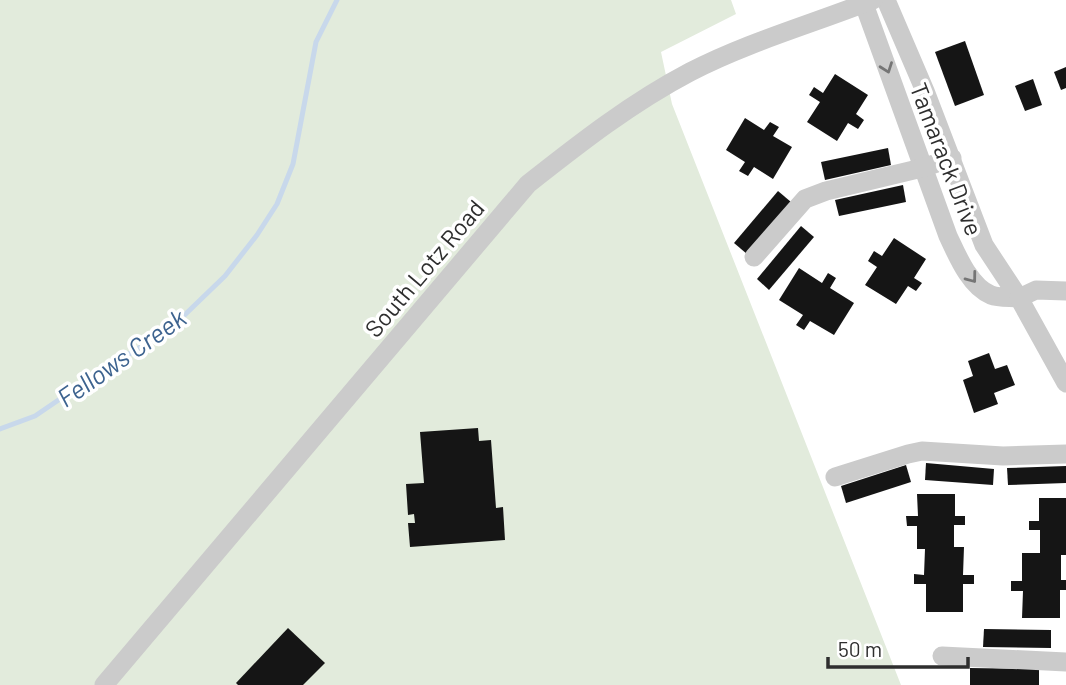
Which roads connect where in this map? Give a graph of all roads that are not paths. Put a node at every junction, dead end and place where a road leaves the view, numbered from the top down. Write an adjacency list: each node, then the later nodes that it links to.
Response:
1 (886, 0): 3 (street, Tamarack Drive)
2 (868, 2): 4 (street, Tamarack Drive, one-way to 4); 13 (street, South Lotz Road)
3 (951, 158): 4 (street); 7 (street, Tamarack Drive)
4 (922, 168): 5 (street); 7 (street, Tamarack Drive, one-way to 7)
5 (754, 257)
6 (1066, 291): 7 (street)
7 (1019, 298): 8 (street, Tamarack Drive)
8 (1066, 383)
9 (1066, 454): 10 (street)
10 (835, 477)
11 (942, 656): 12 (street)
12 (1066, 662)
13 (104, 685)

